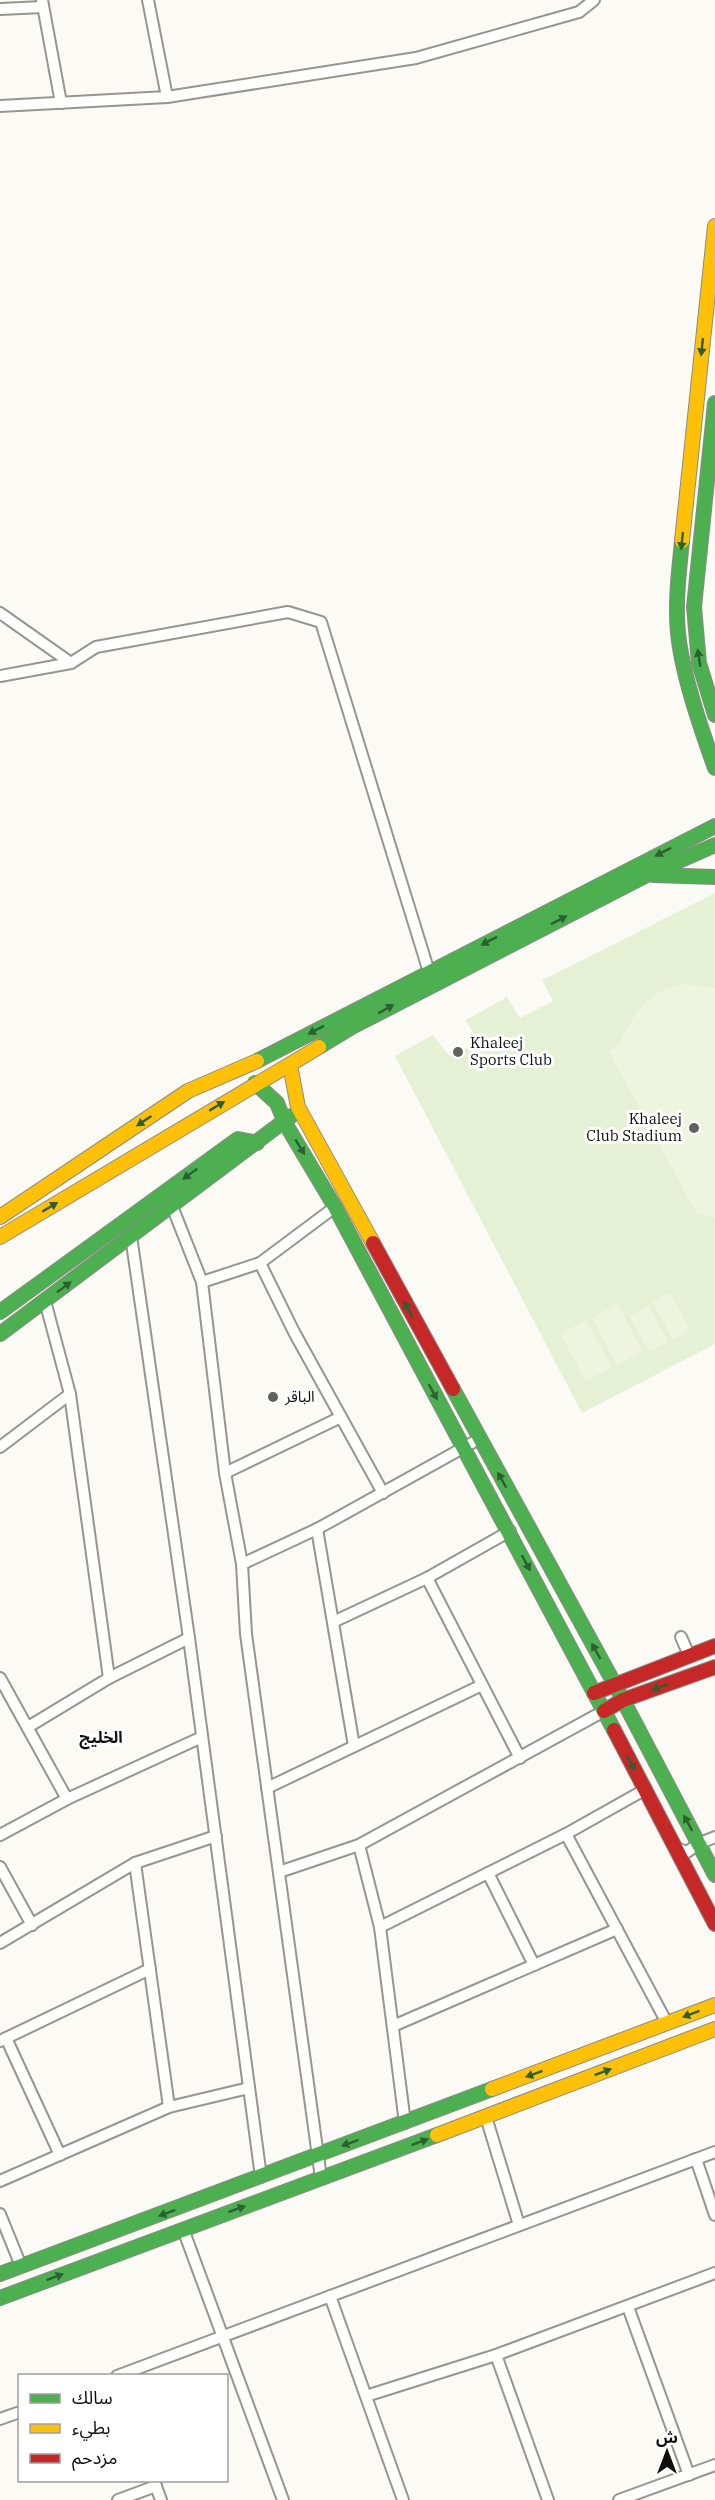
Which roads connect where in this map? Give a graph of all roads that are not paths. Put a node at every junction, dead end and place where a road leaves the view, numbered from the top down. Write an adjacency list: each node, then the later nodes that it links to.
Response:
1 (148, 0): 5 (street)
2 (594, 0): 5 (street)
3 (43, 4): 4 (street); 6 (street)
4 (0, 9)
5 (166, 97): 6 (street)
6 (61, 103): 7 (street)
7 (0, 106)
8 (715, 226): 14 (street, one-way to 14)
9 (715, 403): 13 (street, one-way to 9)
10 (0, 613): 11 (street)
11 (71, 663): 12 (street); 21 (street)
12 (0, 676)
13 (715, 715)
14 (715, 768)
15 (715, 812): 17 (street)
16 (715, 826): 17 (street)
17 (702, 832): 21 (street, one-way to 21)
18 (715, 845): 19 (street)
19 (647, 875): 20 (street); 22 (street, one-way to 19)
20 (715, 877)
21 (429, 972): 29 (street, one-way to 29)
22 (290, 1065): 23 (street); 24 (street)
23 (255, 1083): 25 (street); 31 (street, one-way to 23)
24 (298, 1107): 25 (street); 39 (street, one-way to 24)
25 (285, 1123): 26 (street); 28 (street, one-way to 28)
26 (257, 1143): 27 (street); 35 (street, one-way to 35)
27 (172, 1206): 30 (street); 33 (street)
28 (335, 1207): 32 (street); 41 (street, one-way to 41)
29 (0, 1217)
30 (130, 1236): 34 (street, one-way to 30); 50 (street)
31 (0, 1237)
32 (260, 1263): 33 (street); 38 (street)
33 (202, 1282): 42 (street)
34 (45, 1301): 36 (street); 37 (street)
35 (0, 1312)
36 (0, 1334)
37 (70, 1394): 40 (street); 55 (street)
38 (341, 1417): 42 (street); 43 (street)
39 (479, 1439): 41 (street); 56 (street, one-way to 39)
40 (0, 1446)
41 (463, 1449): 43 (street); 45 (street)
42 (225, 1473): 46 (street)
43 (383, 1493): 44 (street)
44 (317, 1529): 46 (street); 48 (street)
45 (510, 1531): 47 (street); 58 (street, one-way to 58)
46 (242, 1564): 65 (street)
47 (427, 1578): 48 (street); 57 (street)
48 (333, 1622): 63 (street)
49 (681, 1637): 52 (street)
50 (189, 1638): 55 (street); 62 (street)
51 (715, 1646): 52 (street)
52 (689, 1655): 56 (street)
53 (715, 1667): 59 (street, one-way to 59)
54 (0, 1678): 61 (street)
55 (109, 1678): 61 (street)
56 (614, 1683): 58 (street); 59 (street)
57 (482, 1685): 63 (street); 64 (street)
58 (594, 1693): 60 (street)
59 (623, 1700): 60 (street); 72 (street, one-way to 59)
60 (604, 1711): 64 (street); 66 (street, one-way to 66)
61 (28, 1727): 67 (street)
62 (202, 1737): 67 (street); 70 (street)
63 (354, 1746): 65 (street)
64 (520, 1758): 73 (street)
65 (267, 1788): 77 (street)
66 (646, 1789): 68 (street); 74 (street)
67 (67, 1799): 69 (street)
68 (566, 1834): 78 (street); 83 (street)
69 (0, 1836)
70 (216, 1836): 75 (street); 92 (street)
71 (715, 1837): 72 (street)
72 (698, 1844): 74 (street); 79 (street)
73 (359, 1845): 77 (street); 82 (street)
74 (676, 1848): 80 (street)
75 (135, 1863): 81 (street); 86 (street)
76 (0, 1867): 81 (street)
77 (279, 1872): 98 (street)
78 (488, 1873): 82 (street); 85 (street)
79 (715, 1875)
80 (715, 1924)
81 (32, 1925): 84 (street)
82 (380, 1927): 89 (street)
83 (617, 1929): 85 (street); 88 (street)
84 (0, 1943)
85 (534, 1965): 89 (street)
86 (150, 1969): 91 (street); 93 (street)
87 (715, 2005): 88 (street, one-way to 88)
88 (667, 2023): 95 (street, one-way to 95)
89 (393, 2026): 95 (street)
90 (715, 2029): 94 (street, one-way to 90)
91 (3, 2040): 97 (street)
92 (249, 2088): 93 (street); 100 (street)
93 (169, 2107): 97 (street)
94 (486, 2117): 101 (street, one-way to 94); 105 (street)
95 (405, 2123): 98 (street, one-way to 98)
96 (715, 2152): 99 (street)
97 (60, 2155): 102 (street)
98 (318, 2155): 100 (street); 101 (street)
99 (696, 2159): 104 (street); 105 (street)
100 (261, 2177): 107 (street, one-way to 107)
101 (321, 2178): 106 (street, one-way to 101)
102 (0, 2181)
103 (0, 2214): 107 (street)
104 (715, 2216)
105 (519, 2225): 110 (street)
106 (183, 2229): 111 (street, one-way to 106); 113 (street)
107 (21, 2266): 109 (street)
108 (715, 2272): 112 (street)
109 (0, 2274)
110 (330, 2296): 113 (street); 116 (street)
111 (0, 2298)
112 (628, 2307): 114 (street); 120 (street)
113 (223, 2336): 115 (street); 124 (street)
114 (496, 2355): 116 (street); 126 (street)
115 (122, 2374)
116 (366, 2396): 125 (street)
117 (18, 2413): 118 (street)
118 (0, 2419)
119 (715, 2465): 120 (street)
120 (689, 2475): 127 (street)
121 (155, 2483): 122 (street); 123 (street)
122 (118, 2500)
123 (161, 2500)
124 (283, 2500)
125 (403, 2500)
126 (548, 2500)
127 (619, 2500)

